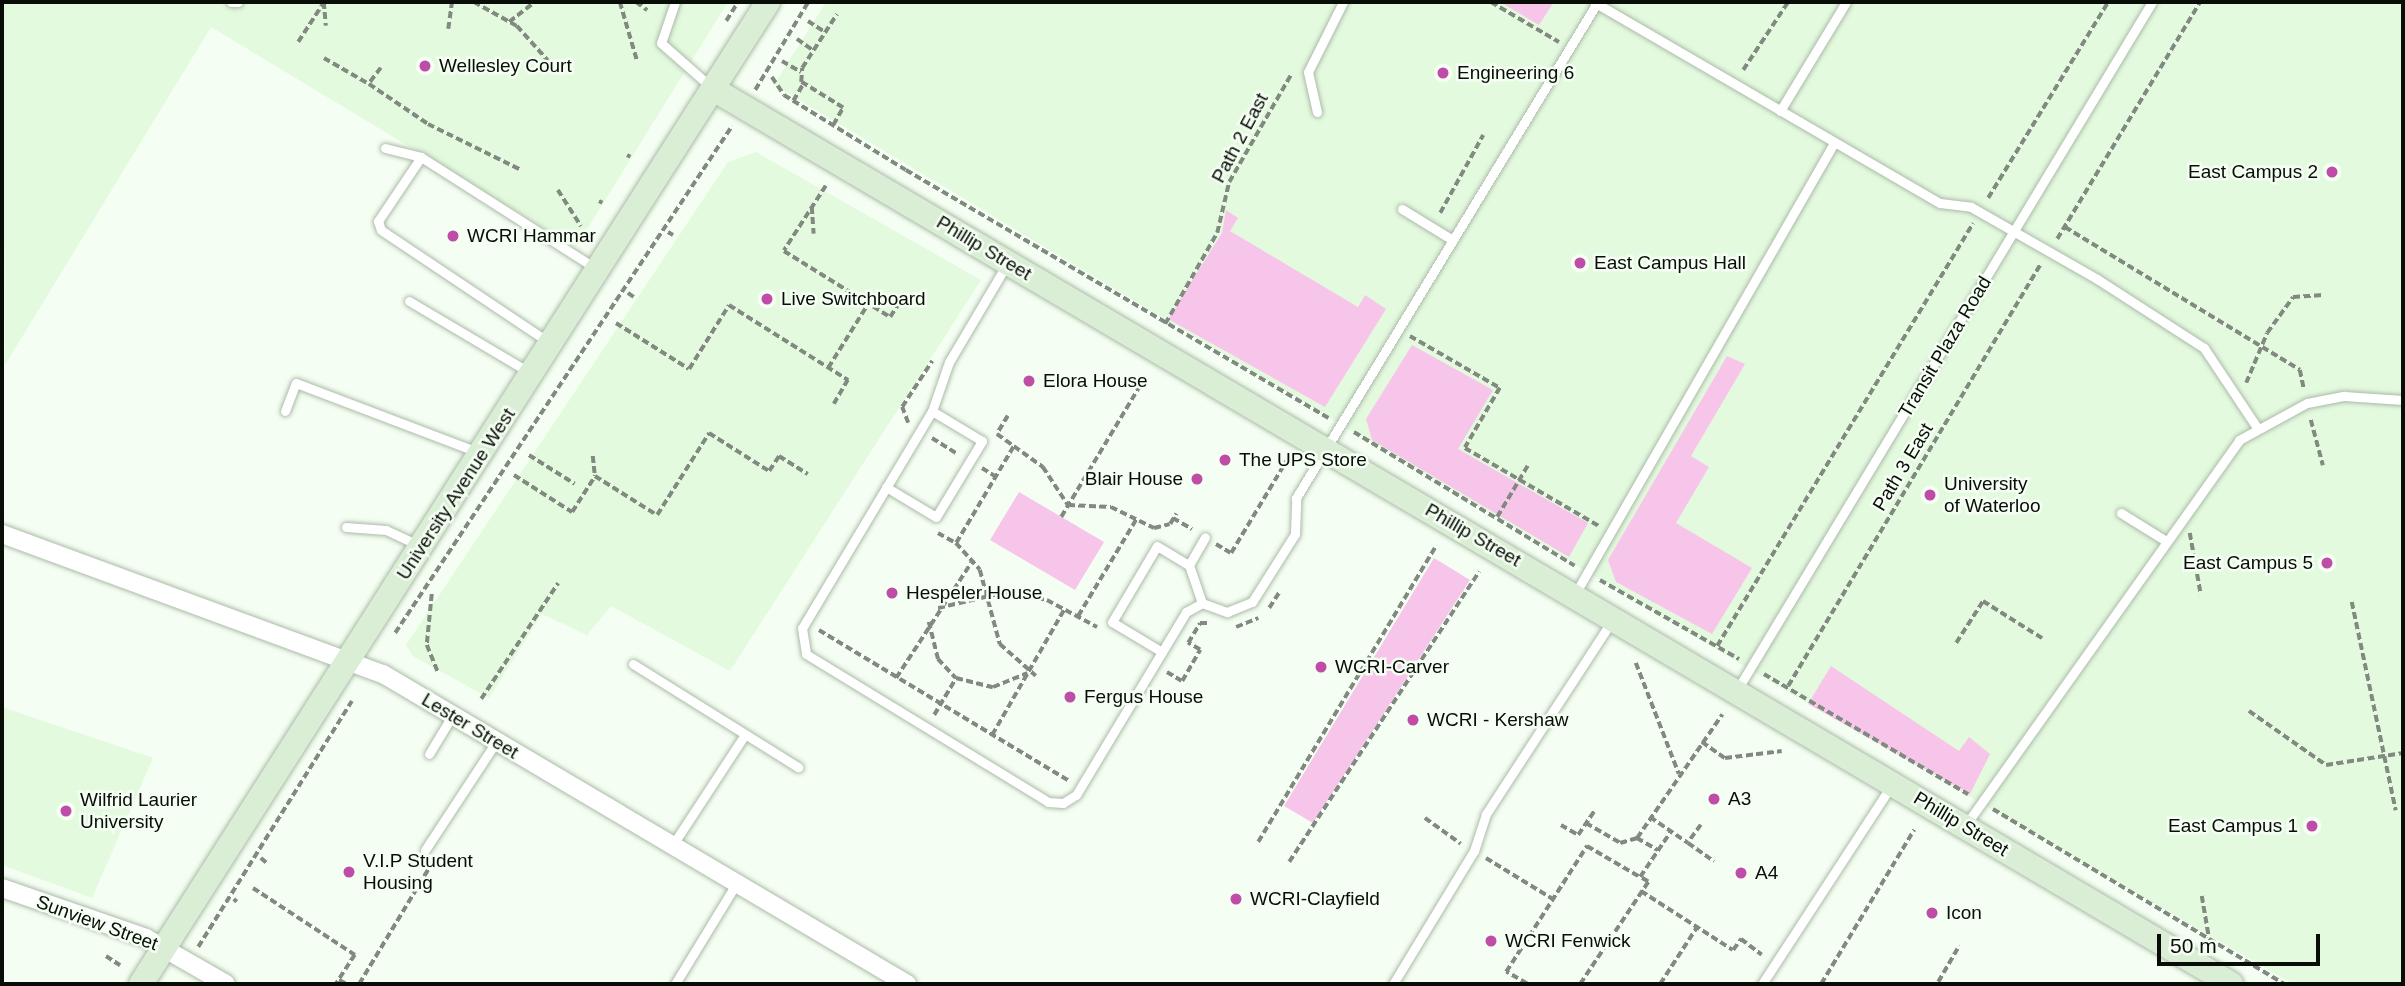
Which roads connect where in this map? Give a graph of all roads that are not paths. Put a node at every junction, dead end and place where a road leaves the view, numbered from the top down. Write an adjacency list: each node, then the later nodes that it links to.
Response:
1 (231, 2): 2 (lane)
2 (238, 2)
3 (675, 2): 9 (lane)
4 (768, 2): 9 (street, University Avenue West)
5 (1343, 2): 10 (lane)
6 (1846, 2): 11 (lane)
7 (2152, 2): 16 (lane, Transit Plaza Road)
8 (1595, 3): 11 (lane); 17 (lane)
9 (713, 89): 18 (street, Phillip Street); 19 (street, University Avenue West)
10 (1317, 111)
11 (1780, 111): 12 (lane)
12 (1834, 143): 16 (lane); 37 (lane)
13 (385, 148): 14 (lane)
14 (421, 157): 19 (lane); 21 (lane)
15 (1402, 209): 17 (lane)
16 (2014, 233): 26 (lane); 43 (lane, Transit Plaza Road)
17 (1451, 239): 27 (lane)
18 (1008, 262): 25 (lane); 27 (street, Phillip Street)
19 (600, 271): 21 (street, University Avenue West)
20 (409, 301): 22 (lane)
21 (552, 346): 22 (street, University Avenue West)
22 (533, 376): 28 (street, University Avenue West)
23 (2403, 400): 26 (lane)
24 (285, 411): 28 (lane)
25 (932, 411): 29 (lane); 29 (lane)
26 (2256, 426): 34 (lane)
27 (1325, 449): 37 (street, Phillip Street); 38 (lane)
28 (482, 454): 35 (street, University Avenue West)
29 (886, 487): 40 (lane)
30 (2121, 513): 34 (lane)
31 (346, 527): 35 (lane)
32 (2, 534): 41 (street, Lester Street)
33 (1205, 537): 36 (lane)
34 (2166, 541): 50 (lane)
35 (422, 547): 41 (street, University Avenue West)
36 (1189, 565): 38 (lane); 40 (lane)
37 (1575, 595): 39 (street, Phillip Street)
38 (1202, 603): 40 (lane)
39 (1613, 618): 43 (street, Phillip Street); 60 (lane)
40 (1162, 652)
41 (346, 660): 44 (street, Lester Street); 55 (street, University Avenue West)
42 (632, 664): 45 (lane)
43 (1736, 692): 49 (street, Phillip Street)
44 (452, 716): 46 (street, Lester Street); 47 (lane)
45 (744, 736): 48 (lane); 51 (lane)
46 (496, 741): 51 (street, Lester Street); 52 (lane)
47 (429, 754)
48 (798, 768)
49 (1892, 784): 50 (street, Phillip Street); 61 (lane)
50 (1964, 826): 62 (street, Phillip Street)
51 (672, 846): 53 (street, Lester Street)
52 (425, 850)
53 (736, 884): 58 (lane); 59 (street, Lester Street)
54 (2, 888): 55 (street, Sunview Street)
55 (163, 947): 56 (street, University Avenue West); 57 (street, Sunview Street)
56 (141, 984)
57 (226, 984)
58 (676, 984)
59 (907, 984)
60 (1393, 984)
61 (1762, 984)
62 (2231, 984)

